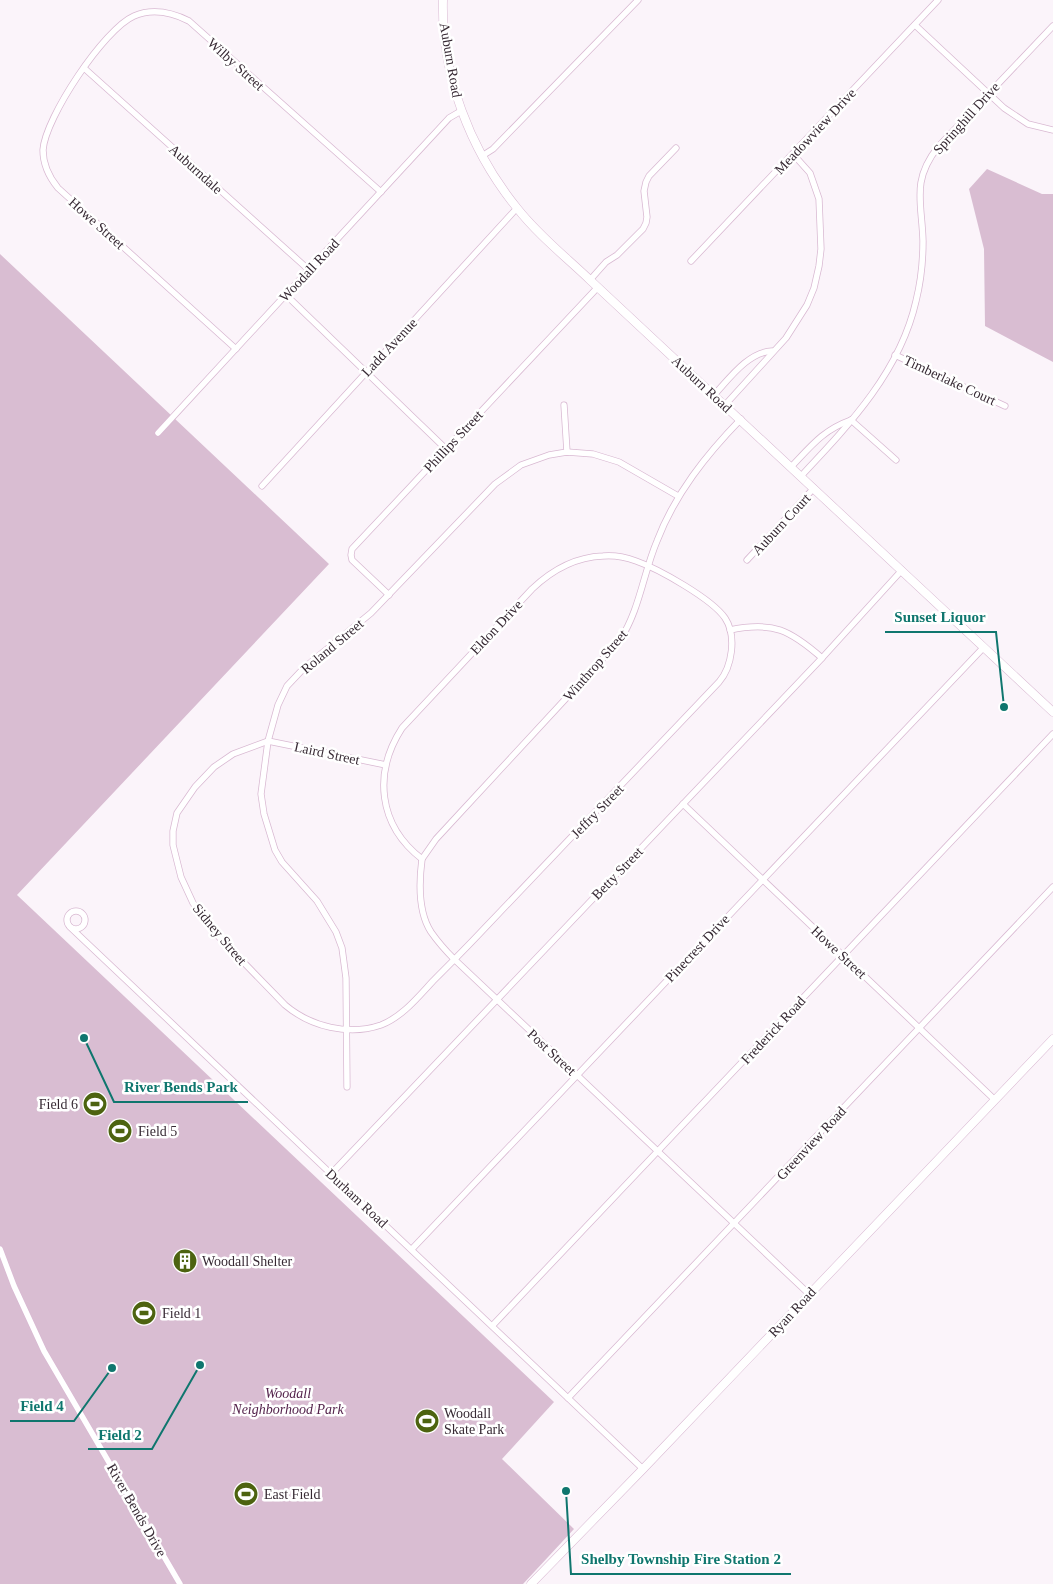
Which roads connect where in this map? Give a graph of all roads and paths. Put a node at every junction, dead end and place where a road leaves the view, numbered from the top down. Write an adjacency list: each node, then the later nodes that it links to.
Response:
1 (443, 0): 8 (main road, Auburn Road)
2 (638, 0): 12 (street)
3 (938, 0): 4 (street, Meadowview Drive)
4 (915, 24): 7 (street); 11 (street, Meadowview Drive)
5 (1053, 26): 7 (street, Springhill Drive)
6 (84, 68): 13 (street, Wilby Street); 16 (street, Auburndale); 20 (street, Howe Street)
7 (988, 94): 9 (street); 22 (street, Springhill Drive)
8 (461, 110): 12 (main road, Auburn Road); 13 (street, Woodall Road)
9 (1053, 130)
10 (676, 148): 17 (street)
11 (793, 154): 15 (street, Meadowview Drive); 21 (street)
12 (482, 156): 14 (main road, Auburn Road)
13 (381, 192): 16 (street, Woodall Road)
14 (517, 208): 17 (main road, Auburn Road); 23 (street, Ladd Avenue)
15 (691, 261)
16 (308, 270): 19 (street, Woodall Road)
17 (590, 280): 18 (main road, Auburn Road)
18 (598, 287): 24 (main road, Auburn Road); 31 (street, Phillips Street)
19 (286, 295): 20 (street, Woodall Road); 23 (street)
20 (236, 349): 30 (street, Woodall Road)
21 (772, 351): 24 (street); 26 (street)
22 (895, 355): 27 (street, Timberlake Court); 29 (street, Springhill Drive)
23 (365, 372): 31 (street); 36 (street, Ladd Avenue)
24 (714, 395): 26 (main road, Auburn Road)
25 (564, 405): 32 (street)
26 (725, 405): 28 (main road, Auburn Road)
27 (1005, 406)
28 (740, 419): 34 (main road, Auburn Road); 38 (street, Winthrop Street)
29 (852, 420): 33 (street); 34 (street, Springhill Drive); 35 (street, Springhill Drive)
30 (158, 433)
31 (446, 449): 42 (street, Phillips Street)
32 (568, 452): 38 (street, Roland Street); 42 (street, Roland Street)
33 (896, 460)
34 (791, 467): 35 (main road, Auburn Road)
35 (801, 476): 37 (main road, Auburn Road)
36 (262, 486)
37 (814, 488): 39 (street, Auburn Court); 41 (main road, Auburn Road)
38 (678, 496): 40 (street, Winthrop Street)
39 (747, 560)
40 (647, 566): 43 (street); 49 (street, Eldon Drive); 51 (street, Winthrop Street)
41 (902, 570): 44 (main road, Auburn Road); 45 (street, Betty Street)
42 (389, 596): 48 (street, Roland Street)
43 (730, 630): 45 (street); 58 (street, Jeffry Street)
44 (984, 647): 46 (main road, Auburn Road); 52 (street, Pinecrest Drive)
45 (822, 658): 50 (street, Betty Street)
46 (1053, 712)
47 (1053, 734): 57 (street, Frederick Road)
48 (268, 741): 49 (street, Laird Street); 61 (street, Roland Street); 61 (street, Sidney Street)
49 (386, 765): 51 (street)
50 (683, 804): 52 (street, Howe Street); 59 (street, Betty Street)
51 (422, 859): 58 (street, Post Street)
52 (762, 879): 57 (street, Howe Street); 63 (street, Pinecrest Drive)
53 (1053, 888): 60 (street, Greenview Road)
54 (84, 923): 55 (street); 55 (street); 56 (street)
55 (70, 927): 56 (street, Durham Road)
56 (81, 936): 67 (street, Durham Road)
57 (843, 956): 60 (street, Howe Street); 66 (street, Frederick Road)
58 (454, 959): 59 (street, Post Street); 61 (street, Jeffry Street)
59 (497, 1000): 63 (street, Post Street); 67 (street, Betty Street)
60 (919, 1028): 65 (street, Howe Street); 68 (street, Greenview Road)
61 (346, 1029): 64 (street, Roland Street)
62 (1053, 1039): 65 (main road, Ryan Road)
63 (577, 1075): 66 (street, Post Street); 70 (street, Pinecrest Drive)
64 (347, 1087)
65 (995, 1100): 71 (main road, Ryan Road)
66 (658, 1152): 68 (street, Post Street); 72 (street, Frederick Road)
67 (331, 1174): 70 (street, Durham Road)
68 (734, 1224): 71 (street, Post Street); 73 (street, Greenview Road)
69 (0, 1249): 75 (street, River Bends Drive)
70 (412, 1249): 72 (street, Durham Road)
71 (809, 1294): 74 (main road, Ryan Road)
72 (492, 1326): 73 (street, Durham Road)
73 (568, 1398): 74 (street, Durham Road)
74 (643, 1469): 76 (main road, Ryan Road)
75 (180, 1584)
76 (531, 1584)

